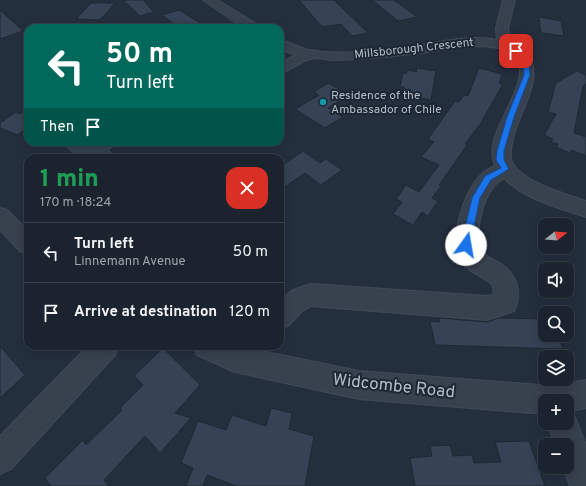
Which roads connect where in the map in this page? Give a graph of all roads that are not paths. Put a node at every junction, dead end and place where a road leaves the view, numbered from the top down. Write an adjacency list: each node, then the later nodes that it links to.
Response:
1 (209, 0): 3 (street)
2 (509, 0): 4 (street)
3 (247, 24)
4 (504, 44): 6 (street, Millsborough Crescent); 8 (street)
5 (284, 45): 6 (street, Millsborough Crescent)
6 (308, 54): 7 (street)
7 (284, 67)
8 (505, 169): 9 (street); 12 (street)
9 (586, 209)
10 (0, 216): 11 (street)
11 (24, 241)
12 (284, 312)
13 (102, 350): 19 (street)
14 (216, 350): 17 (street, Widcombe Road)
15 (586, 394): 16 (street, Widcombe Road)
16 (574, 400)
17 (538, 406)
18 (565, 430): 20 (street)
19 (0, 458)
20 (586, 485)

